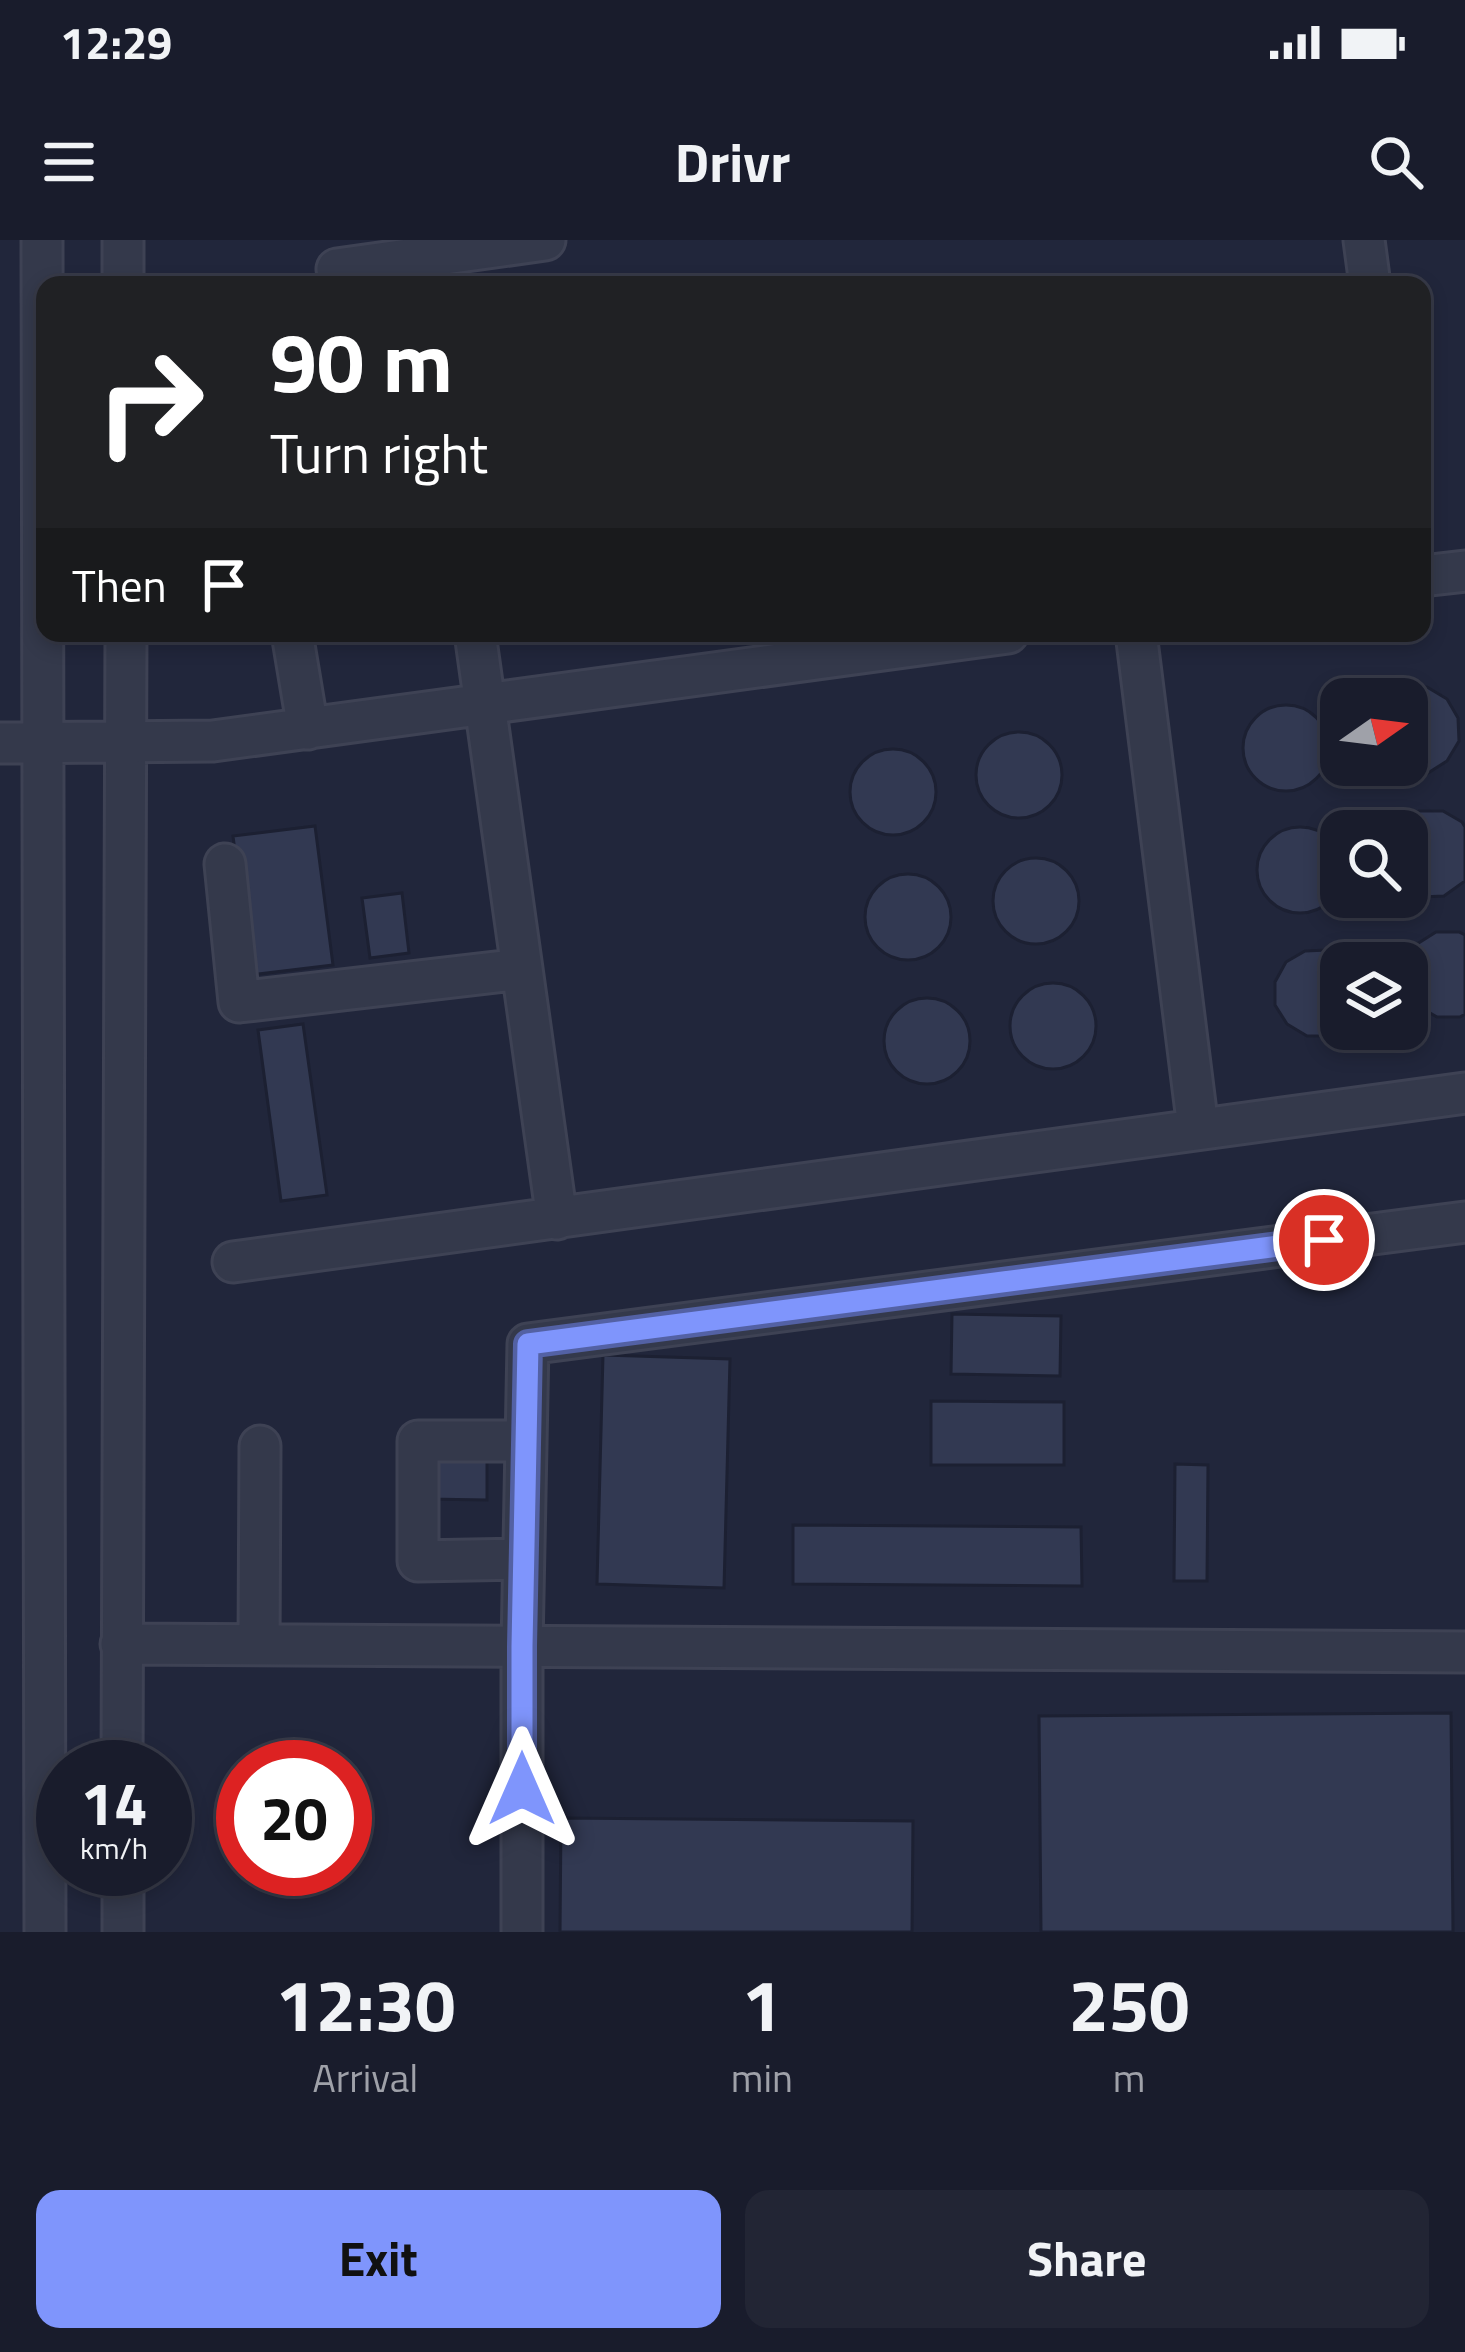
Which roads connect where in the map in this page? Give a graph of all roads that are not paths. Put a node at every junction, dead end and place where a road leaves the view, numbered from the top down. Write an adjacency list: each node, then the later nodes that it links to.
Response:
1 (42, 240): 6 (street)
2 (123, 240): 7 (street)
3 (545, 240): 5 (street)
4 (1364, 240): 9 (street)
5 (427, 271): 8 (street)
6 (42, 276)
7 (123, 276)
8 (338, 276)
9 (1369, 276)
10 (1465, 571): 11 (street)
11 (1431, 576)
12 (44, 642): 22 (street)
13 (126, 642): 20 (street)
14 (294, 642): 19 (street)
15 (476, 642): 18 (street)
16 (942, 642): 18 (street)
17 (1137, 642): 26 (street)
18 (484, 704): 19 (street); 24 (street)
19 (308, 729): 20 (street)
20 (127, 741): 22 (street); 33 (street)
21 (0, 743): 22 (street)
22 (44, 744): 39 (street)
23 (225, 864): 24 (street)
24 (522, 969): 27 (street)
25 (1465, 1093): 26 (street)
26 (1198, 1128): 27 (street)
27 (557, 1219): 29 (street)
28 (1465, 1222): 30 (street)
29 (233, 1262)
30 (526, 1441): 32 (street); 32 (street)
31 (260, 1446): 34 (street)
32 (523, 1559): 35 (street)
33 (121, 1644): 34 (street); 37 (street)
34 (260, 1645): 35 (street)
35 (522, 1646): 36 (street); 41 (street)
36 (1465, 1652)
37 (122, 1740)
38 (123, 1896): 40 (street)
39 (44, 1932)
40 (123, 1932)
41 (523, 1932)

